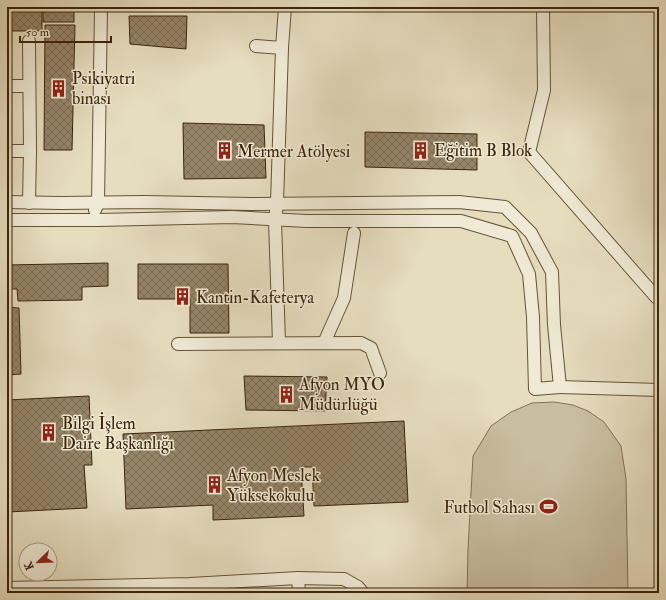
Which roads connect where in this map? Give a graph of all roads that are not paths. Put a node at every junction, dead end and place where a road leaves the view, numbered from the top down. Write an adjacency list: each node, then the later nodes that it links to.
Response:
1 (102, 7): 13 (street)
2 (285, 7): 6 (street)
3 (543, 7): 19 (street)
4 (29, 41): 8 (street)
5 (256, 46): 6 (street)
6 (282, 48): 14 (street)
7 (7, 86): 8 (street)
8 (29, 86): 10 (street)
9 (7, 151): 10 (street)
10 (30, 151): 12 (street)
11 (7, 202): 12 (street)
12 (29, 203): 13 (street)
13 (98, 203): 14 (street); 16 (street)
14 (277, 203): 17 (street); 24 (street)
15 (7, 220): 16 (street)
16 (91, 220): 17 (street)
17 (275, 220): 20 (street); 24 (street)
18 (354, 232): 21 (street)
19 (659, 299)
20 (279, 343): 21 (street); 22 (street)
21 (324, 343): 23 (street)
22 (178, 344)
23 (380, 373)
24 (560, 387): 25 (street)
25 (659, 390)
26 (298, 578): 28 (street); 29 (street); 30 (street)
27 (7, 588): 28 (street)
28 (190, 588)
29 (298, 593)
30 (363, 593)

